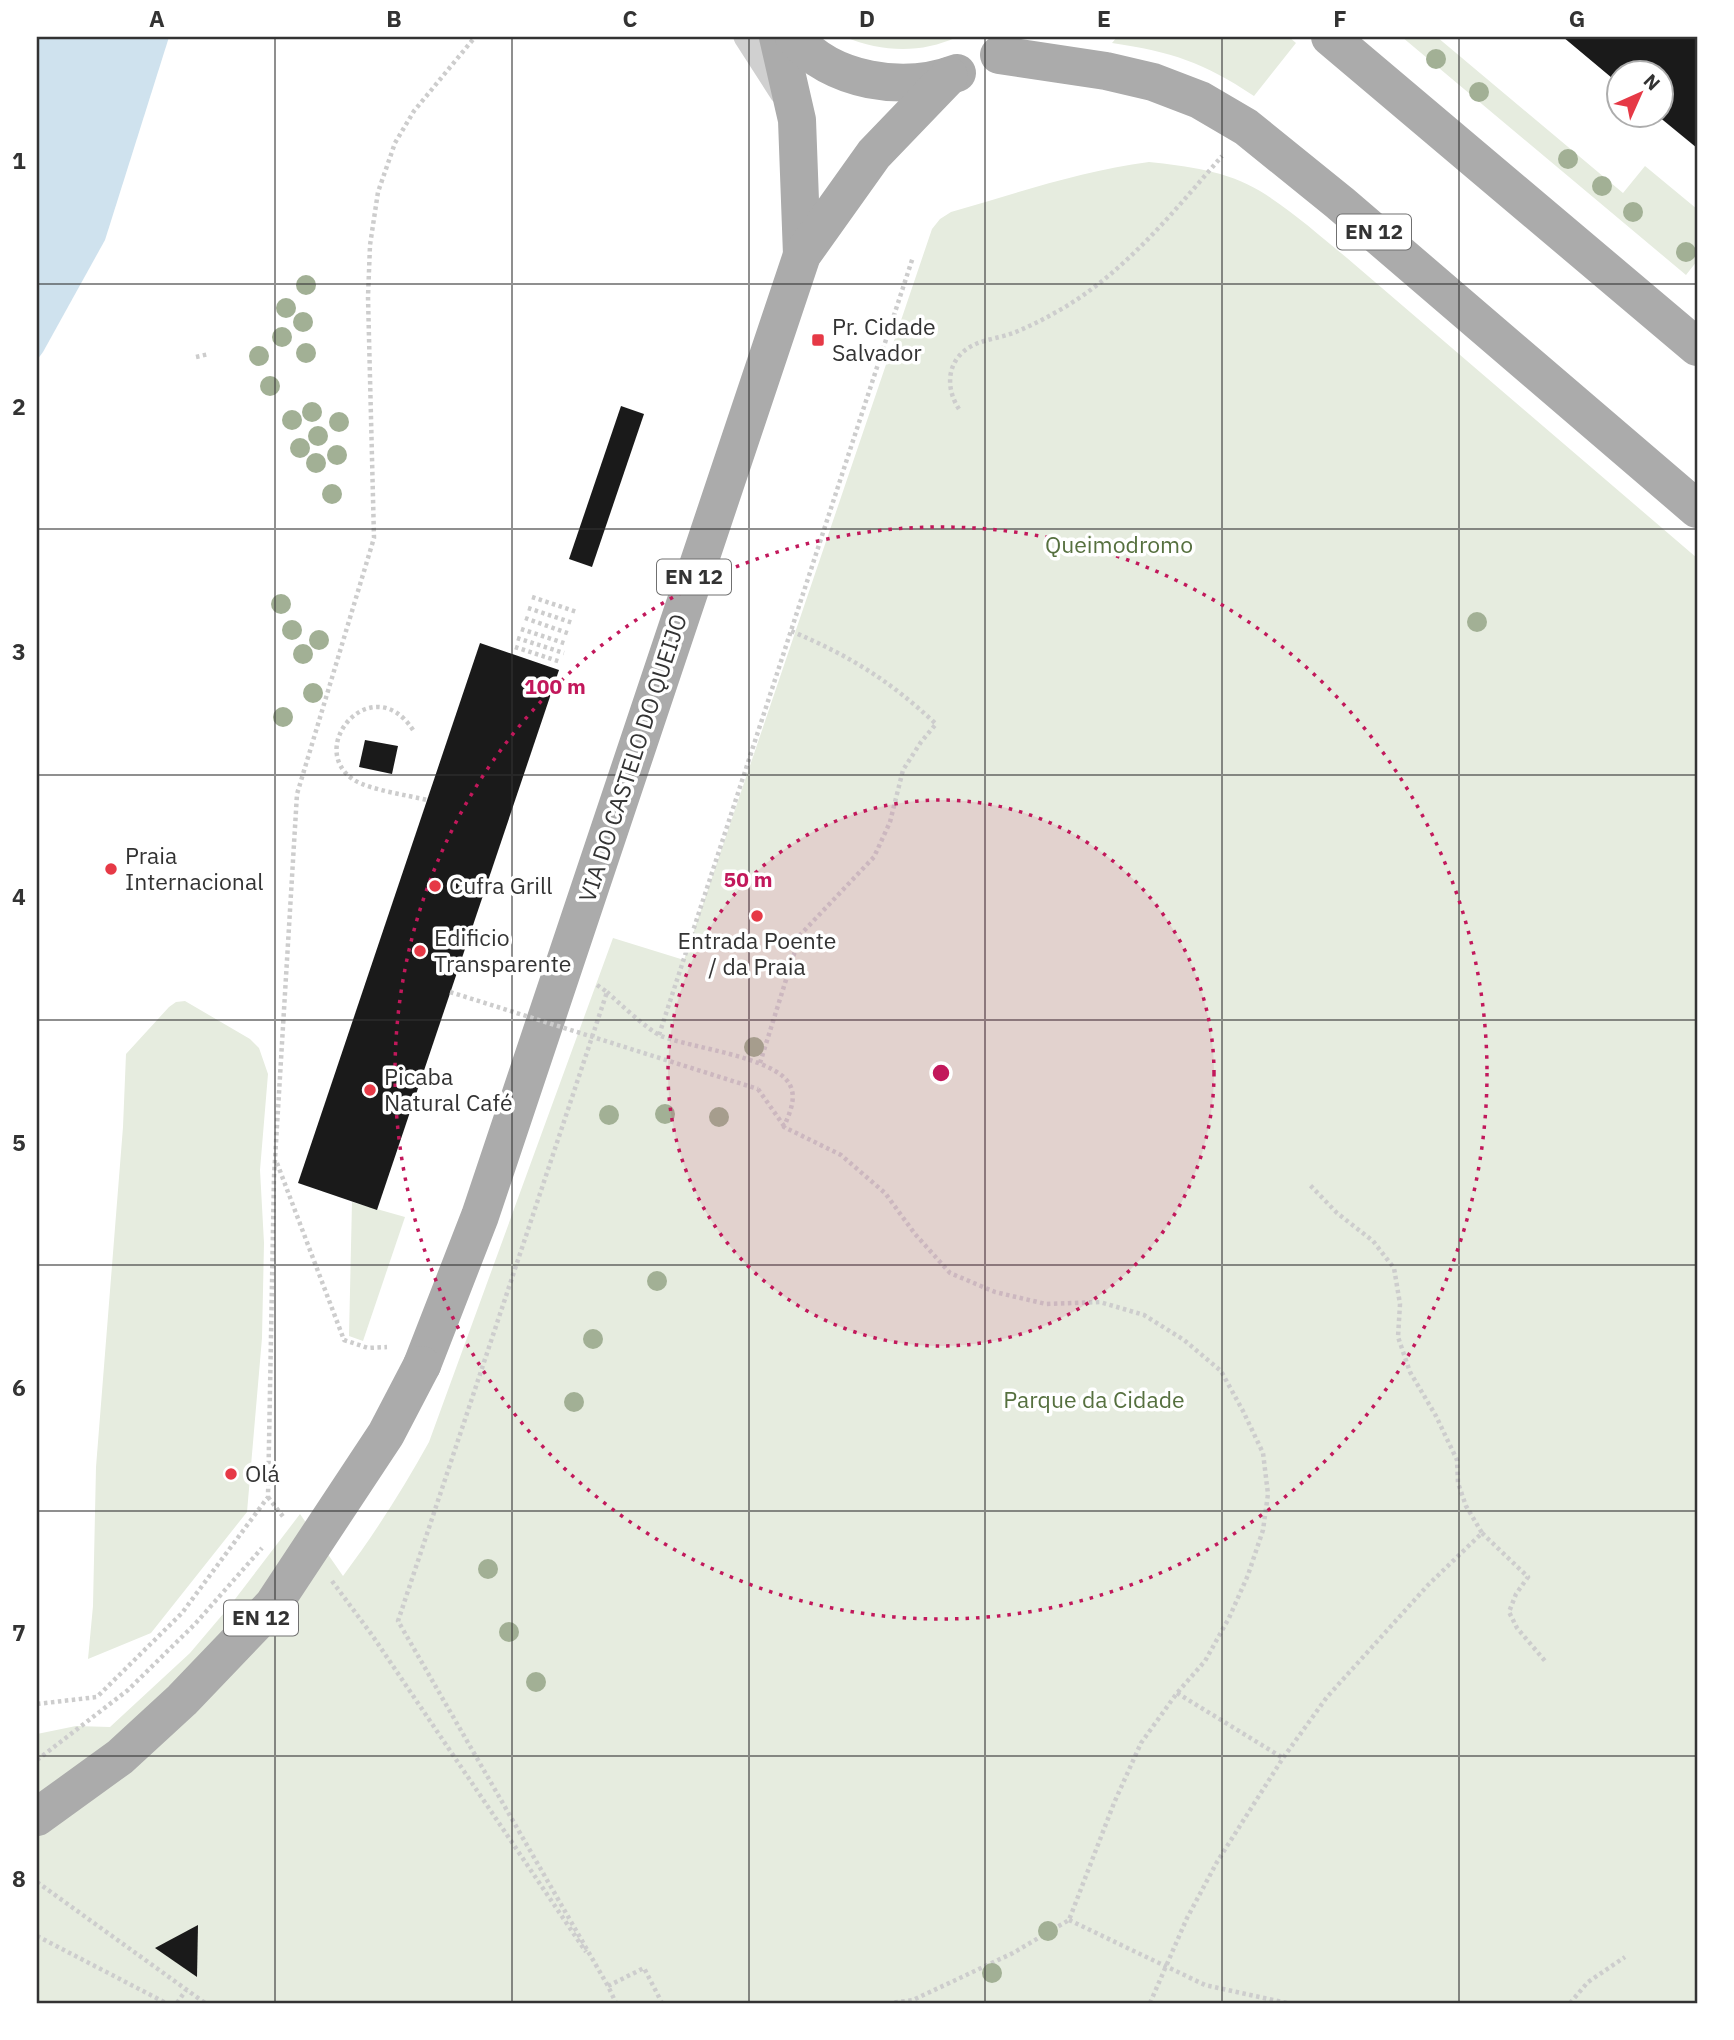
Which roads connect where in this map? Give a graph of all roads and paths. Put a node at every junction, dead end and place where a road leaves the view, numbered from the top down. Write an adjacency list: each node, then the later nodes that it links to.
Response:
1 (475, 37): 38 (path)
2 (745, 37): 8 (lane)
3 (778, 37): 8 (main road, VIA DO CASTELO DO QUEIJO / EN 12)
4 (794, 37): 7 (main road, EN 12)
5 (1330, 37): 12 (main road)
6 (1013, 46): 7 (main road, EN 12); 16 (main road, EN 12)
7 (949, 76): 10 (main road, VIA DO CASTELO DO QUEIJO / EN 12)
8 (797, 120): 10 (main road, VIA DO CASTELO DO QUEIJO / EN 12)
9 (1229, 147): 15 (path)
10 (802, 255): 51 (main road, VIA DO CASTELO DO QUEIJO / EN 12, bridge)
11 (913, 257): 23 (path)
12 (1697, 347)
13 (209, 354): 14 (path)
14 (196, 357)
15 (959, 409)
16 (1697, 509)
17 (532, 597): 19 (path)
18 (528, 608): 21 (path)
19 (577, 612)
20 (525, 618): 24 (path)
21 (573, 623)
22 (521, 629): 26 (path)
23 (791, 631): 35 (path); 36 (path)
24 (570, 634)
25 (517, 638): 28 (path)
26 (567, 644)
27 (515, 647): 29 (path)
28 (564, 653)
29 (561, 662)
30 (413, 730): 31 (path)
31 (427, 800)
32 (596, 985): 34 (path)
33 (450, 992): 37 (path, bridge)
34 (607, 992): 35 (path); 57 (path)
35 (659, 1035): 36 (path)
36 (760, 1063): 37 (path)
37 (784, 1127): 47 (path)
38 (275, 1158): 40 (path); 48 (path)
39 (1309, 1184): 43 (path)
40 (381, 1358)
41 (289, 1510): 42 (path)
42 (282, 1521)
43 (1482, 1532): 46 (path); 49 (path)
44 (267, 1542): 50 (path, bridge)
45 (372, 1635): 57 (path)
46 (1545, 1661)
47 (1177, 1693): 49 (path); 53 (path)
48 (37, 1704)
49 (1283, 1758): 56 (path)
50 (37, 1760)
51 (37, 1817)
52 (37, 1882): 58 (path)
53 (1069, 1920): 56 (path); 59 (path)
54 (37, 1936): 60 (path)
55 (1625, 1957): 68 (path)
56 (1167, 1966): 66 (path); 67 (path)
57 (608, 1986): 63 (path); 64 (path)
58 (186, 1990): 61 (path); 62 (path)
59 (914, 2002): 65 (path)
60 (166, 2003)
61 (177, 2003)
62 (205, 2003)
63 (616, 2003)
64 (662, 2003)
65 (891, 2003)
66 (1150, 2003)
67 (1287, 2003)
68 (1570, 2003)

